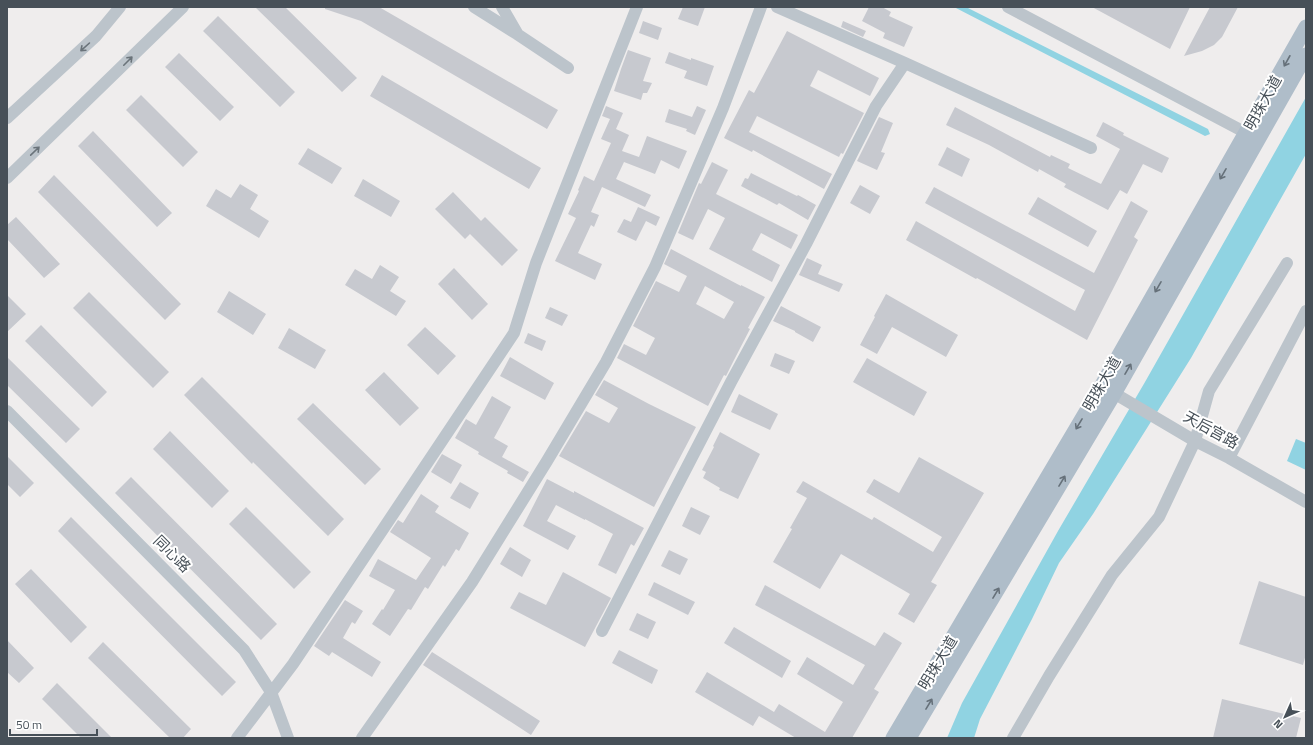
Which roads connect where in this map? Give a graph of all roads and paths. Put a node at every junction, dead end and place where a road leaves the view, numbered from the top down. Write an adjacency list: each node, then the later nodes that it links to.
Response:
1 (120, 7): 14 (street, one-way to 14)
2 (182, 7): 17 (street, one-way to 2)
3 (474, 7): 10 (street)
4 (502, 7): 10 (street)
5 (637, 7): 27 (street)
6 (761, 7): 30 (street)
7 (777, 7): 12 (street)
8 (1008, 7): 15 (street)
9 (1306, 27): 15 (main road, 明珠大道, one-way to 15)
10 (518, 34): 13 (street)
11 (1306, 55): 15 (main road, 明珠大道)
12 (905, 63): 16 (street); 26 (street)
13 (568, 68)
14 (7, 118)
15 (1253, 136): 20 (main road, 明珠大道, one-way to 20); 21 (main road, 明珠大道, one-way to 15)
16 (1091, 148)
17 (7, 178)
18 (1287, 263): 23 (street)
19 (1306, 311): 24 (street)
20 (1102, 385): 21 (street, 天后宫路); 31 (main road, 明珠大道, one-way to 31)
21 (1119, 396): 23 (street, 天后宫路); 32 (main road, 明珠大道, one-way to 21)
22 (7, 411): 27 (street, 同心路)
23 (1195, 441): 24 (street, 天后宫路); 33 (street)
24 (1229, 458): 25 (street, 天后宫路)
25 (1306, 502)
26 (602, 631)
27 (271, 692): 28 (street); 29 (street, 同心路)
28 (237, 738)
29 (288, 738)
30 (362, 738)
31 (893, 738)
32 (910, 738)
33 (1013, 738)

